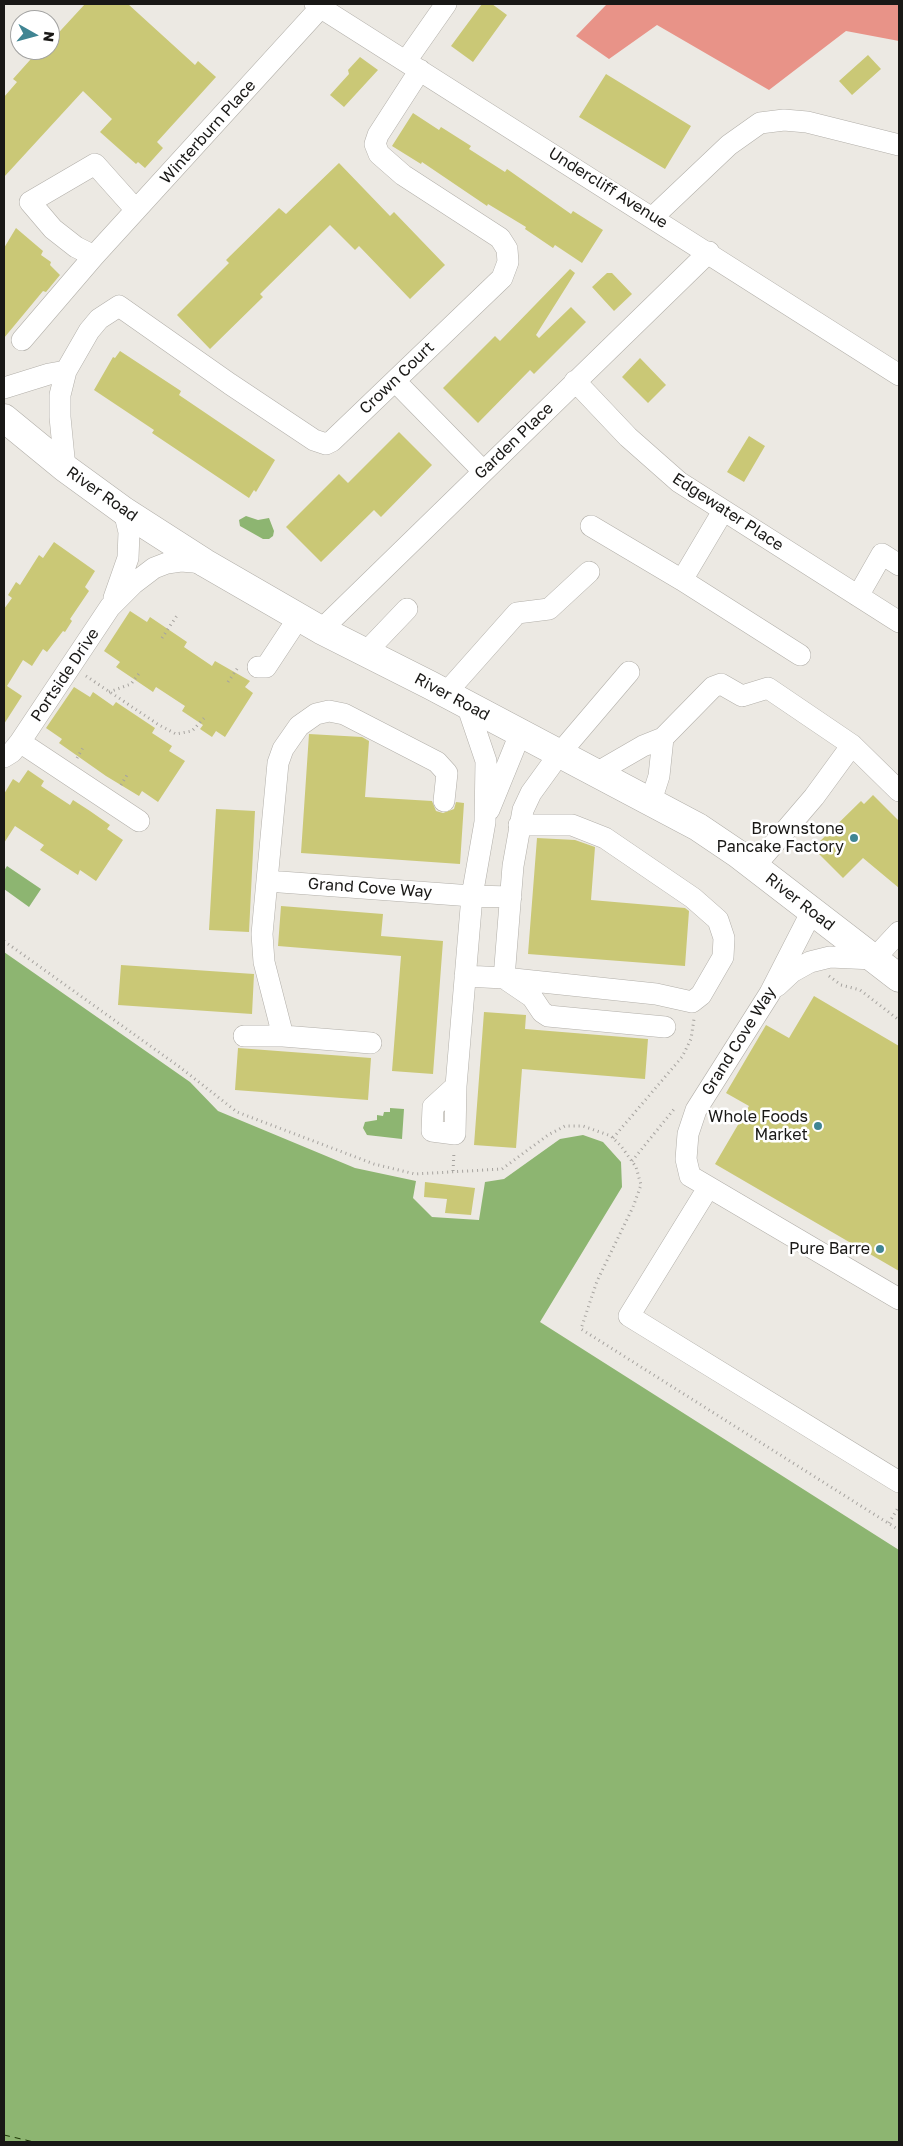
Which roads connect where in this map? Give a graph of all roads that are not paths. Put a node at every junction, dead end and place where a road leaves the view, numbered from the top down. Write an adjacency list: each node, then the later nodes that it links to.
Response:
1 (446, 4): 3 (street)
2 (318, 6): 3 (street, Undercliff Avenue); 5 (street, Winterburn Place)
3 (413, 66): 6 (street, Undercliff Avenue); 12 (street, Crown Court)
4 (899, 145): 6 (street)
5 (136, 210): 8 (street, Winterburn Place); 8 (street)
6 (653, 217): 7 (street, Undercliff Avenue)
7 (709, 252): 11 (street, Undercliff Avenue); 13 (street, Garden Place)
8 (94, 256): 9 (street, Winterburn Place)
9 (22, 340)
10 (66, 371): 12 (street, Crown Court); 14 (street); 16 (street, Crown Court)
11 (899, 375)
12 (395, 381): 17 (street)
13 (575, 381): 17 (street, Garden Place); 19 (street, Edgewater Place)
14 (4, 388)
15 (4, 418): 16 (main road, River Road)
16 (65, 468): 18 (main road, River Road)
17 (483, 471): 29 (street, Garden Place)
18 (124, 511): 21 (main road, River Road); 26 (street, Portside Drive)
19 (723, 511): 24 (street); 25 (street, Edgewater Place)
20 (591, 526): 24 (street)
21 (205, 563): 26 (street, Portside Drive); 29 (main road, River Road)
22 (899, 565): 25 (street)
23 (589, 572): 34 (street)
24 (682, 580): 31 (street)
25 (858, 596): 28 (street, Edgewater Place)
26 (110, 607): 37 (street, Portside Drive)
27 (407, 609): 30 (street)
28 (899, 622)
29 (310, 624): 30 (main road, River Road); 32 (street, Garden Place)
30 (366, 652): 34 (main road, River Road)
31 (800, 655)
32 (251, 662)
33 (629, 672): 39 (street)
34 (457, 699): 35 (main road, River Road); 46 (street)
35 (520, 734): 39 (main road, River Road); 46 (street)
36 (664, 738): 38 (street); 41 (street); 44 (street)
37 (20, 742): 40 (street, Portside Drive); 45 (street)
38 (852, 745): 42 (street); 48 (street)
39 (560, 754): 41 (main road, River Road); 47 (street)
40 (4, 757)
41 (598, 772): 44 (main road, River Road)
42 (899, 791)
43 (444, 801): 49 (street)
44 (651, 802): 48 (main road, River Road)
45 (140, 821)
46 (484, 822): 50 (street)
47 (519, 824): 51 (street); 56 (street)
48 (754, 867): 52 (main road, River Road)
49 (267, 881): 50 (street, Grand Cove Way); 61 (street)
50 (472, 896): 51 (street, Grand Cove Way); 55 (street)
51 (511, 897): 56 (street)
52 (812, 911): 54 (main road, River Road); 58 (street, Grand Cove Way)
53 (899, 932): 54 (street)
54 (874, 959): 57 (main road, River Road); 58 (street)
55 (465, 976): 56 (street); 63 (street)
56 (504, 978): 59 (street)
57 (899, 978)
58 (770, 993): 64 (street, Grand Cove Way)
59 (665, 1026)
60 (244, 1036): 61 (street)
61 (283, 1036): 62 (street)
62 (370, 1043)
63 (456, 1086)
64 (708, 1188): 65 (street); 66 (street)
65 (899, 1299)
66 (899, 1482)

